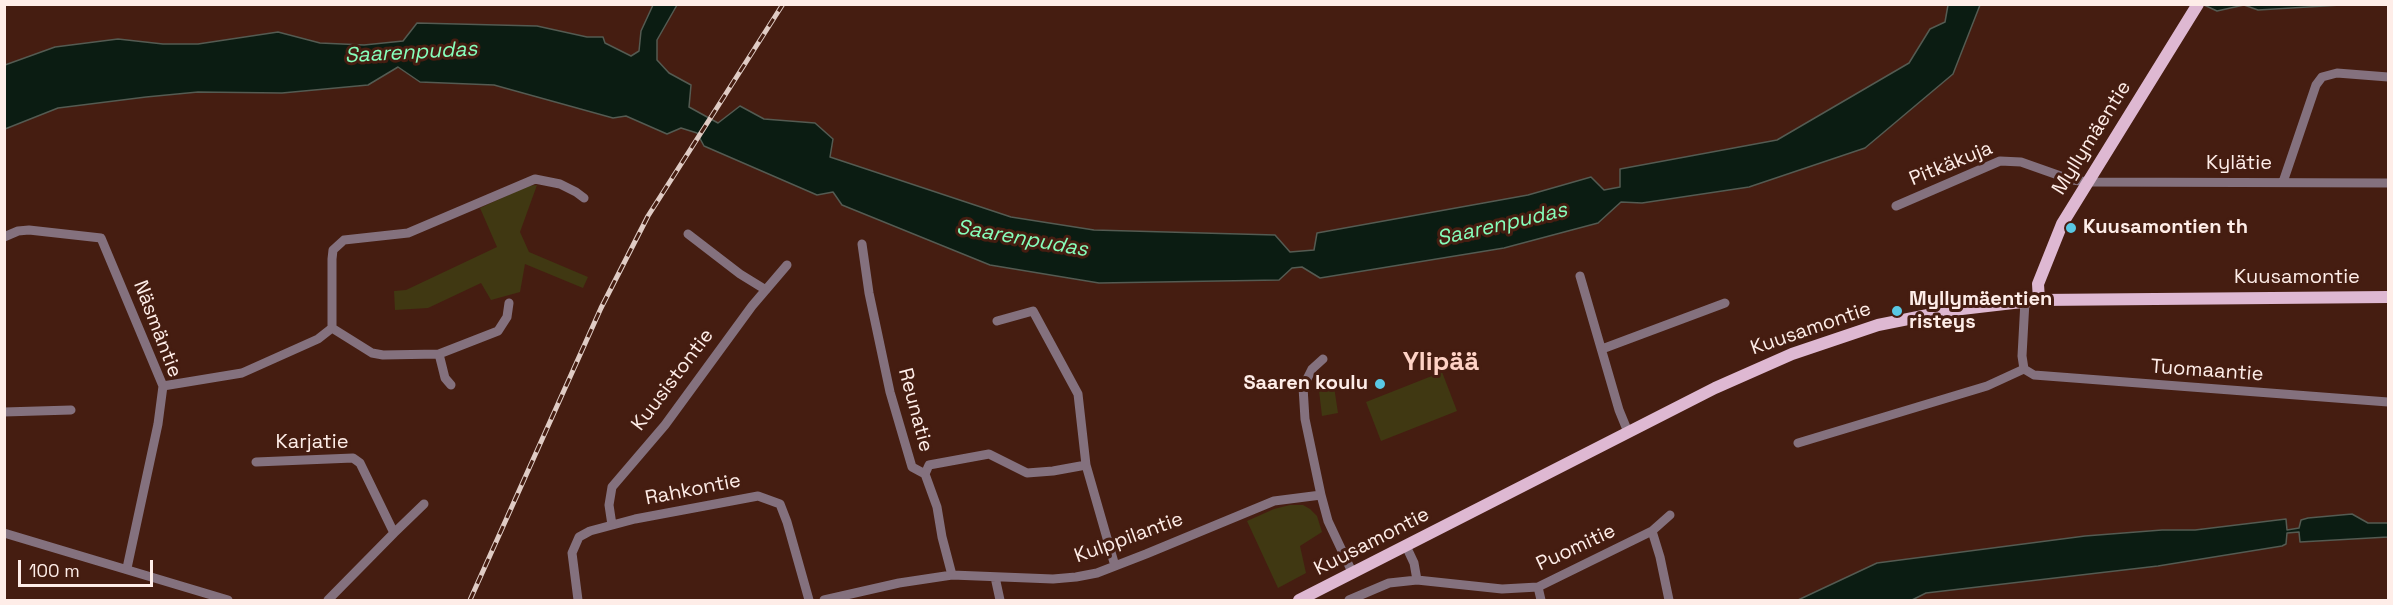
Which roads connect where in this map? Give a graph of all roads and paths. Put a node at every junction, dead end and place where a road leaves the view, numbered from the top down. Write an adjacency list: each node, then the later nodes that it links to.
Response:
1 (2198, 4): 3 (main road, Myllymäentie)
2 (2388, 77): 4 (street)
3 (2089, 182): 4 (street, Kylätie); 7 (street, Pitkäkuja); 15 (main road, Myllymäentie)
4 (2283, 182): 5 (street, Kylätie)
5 (2388, 183)
6 (584, 198): 20 (street)
7 (1896, 206)
8 (688, 234): 13 (street)
9 (4, 237): 26 (street, Näsmäntie)
10 (862, 244): 34 (street, Reunatie)
11 (787, 265): 13 (street, Kuusistontie)
12 (1580, 276): 21 (street)
13 (766, 290): 38 (street, Kuusistontie)
14 (2388, 297): 15 (main road, Kuusamontie)
15 (2039, 300): 16 (main road, Kuusamontie)
16 (2025, 301): 24 (street); 30 (main road, Kuusamontie)
17 (509, 303): 22 (street)
18 (1725, 303): 21 (street)
19 (997, 321): 33 (street)
20 (332, 328): 22 (street); 26 (street)
21 (1602, 349): 30 (street)
22 (439, 354): 25 (street)
23 (1323, 359): 35 (street)
24 (2024, 369): 27 (street, Tuomaantie); 31 (street)
25 (451, 385)
26 (163, 386): 44 (street, Näsmäntie)
27 (2388, 402)
28 (71, 410): 29 (street)
29 (4, 412)
30 (1629, 432): 42 (main road, Kuusamontie)
31 (1798, 443)
32 (256, 462): 41 (street, Karjatie)
33 (1086, 465): 34 (street); 43 (street)
34 (925, 474): 46 (street, Reunatie)
35 (1321, 495): 43 (street, Kulppilantie); 45 (street)
36 (424, 504): 41 (street)
37 (1670, 515): 39 (street, Puomitie)
38 (612, 525): 53 (street, Rahkontie); 54 (street, Rahkontie)
39 (1652, 531): 49 (street, Puomitie); 60 (street)
40 (4, 533): 44 (street)
41 (394, 533): 52 (street)
42 (1406, 546): 45 (main road, Kuusamontie); 48 (street)
43 (1115, 566): 47 (street, Kulppilantie)
44 (127, 568): 51 (street)
45 (1353, 574): 57 (main road, Kuusamontie)
46 (952, 575): 47 (street, Kulppilantie); 50 (street, Kulppilantie)
47 (995, 577): 56 (street)
48 (1417, 580): 49 (street, Puomitie); 58 (street, Puomitie)
49 (1538, 587): 59 (street)
50 (837, 599): 55 (street, Kulppilantie)
51 (228, 600)
52 (328, 600)
53 (578, 600)
54 (808, 600)
55 (824, 600)
56 (1000, 600)
57 (1299, 600)
58 (1349, 600)
59 (1541, 600)
60 (1669, 600)

